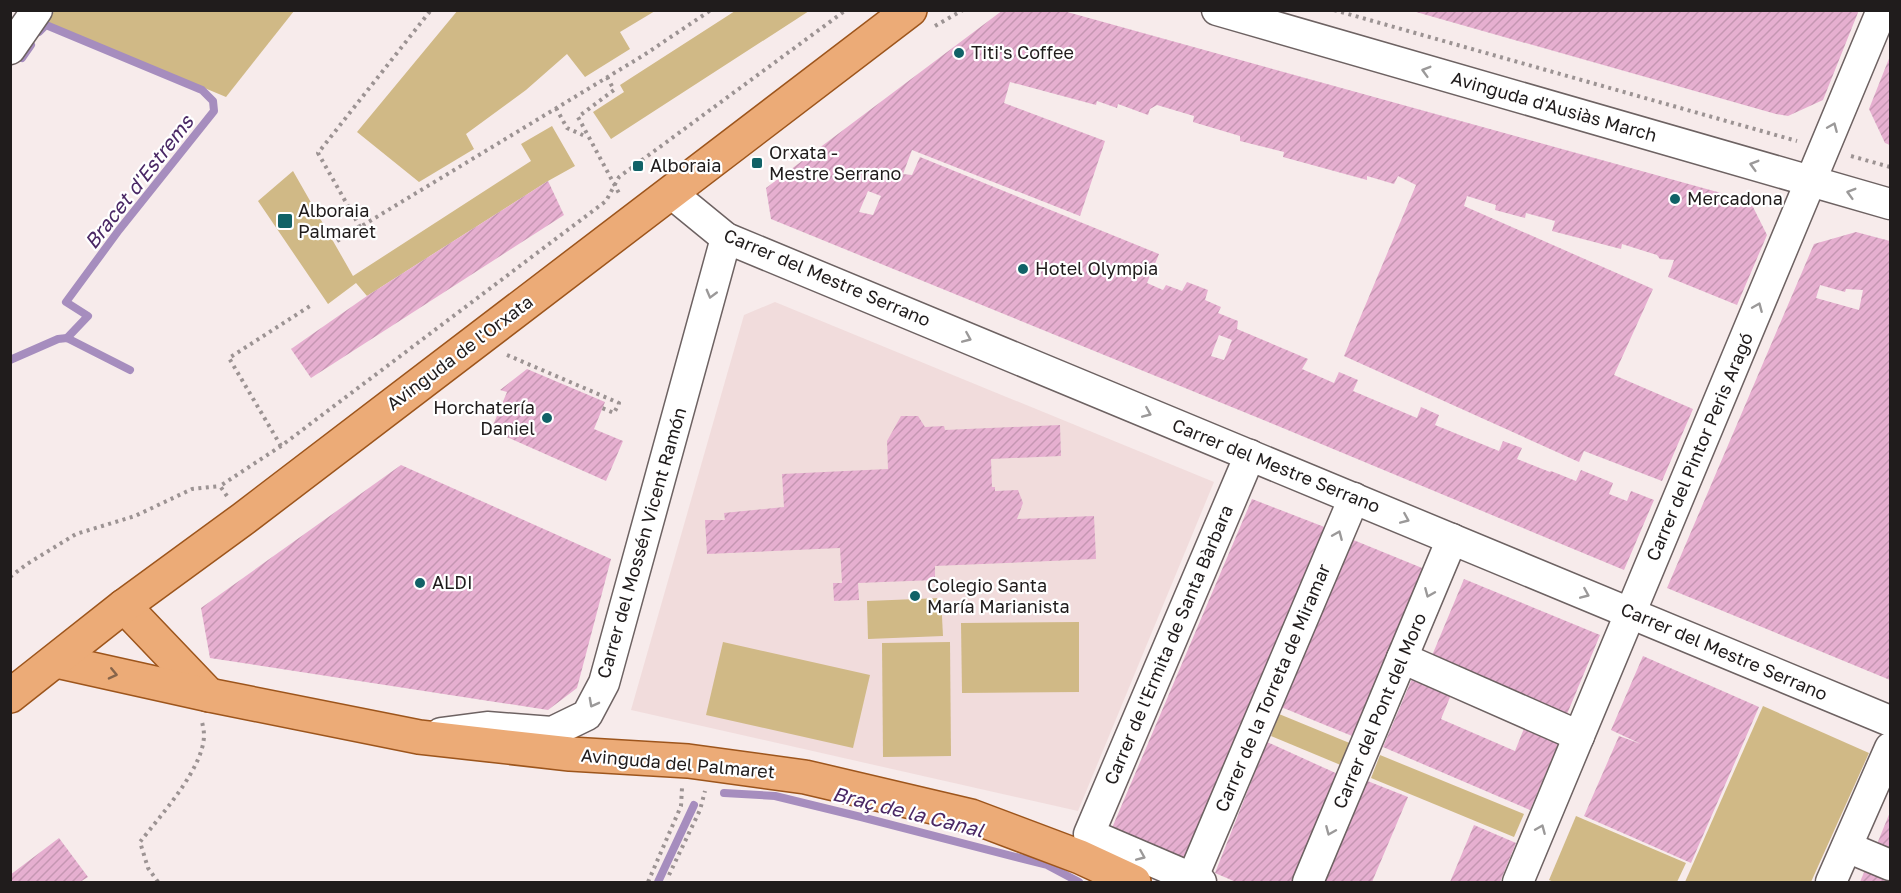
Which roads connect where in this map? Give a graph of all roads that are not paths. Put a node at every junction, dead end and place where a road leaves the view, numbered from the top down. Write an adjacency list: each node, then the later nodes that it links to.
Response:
1 (37, 10): 5 (street)
2 (1217, 10): 6 (street, Avinguda d'Ausiàs March, one-way to 2)
3 (1882, 10): 6 (street, Carrer del Pintor Peris Aragó, one-way to 3)
4 (922, 18): 7 (main road, Avinguda de l'Orxata)
5 (10, 49)
6 (1811, 181): 8 (street, Avinguda d'Ausiàs March, one-way to 6); 14 (street, Carrer del Pintor Peris Aragó, one-way to 6)
7 (671, 193): 9 (street, Carrer del Mestre Serrano); 13 (main road, Avinguda de l'Orxata)
8 (1890, 204)
9 (726, 238): 10 (street, Carrer del Mestre Serrano, one-way to 10); 20 (street, Carrer del Mossén Vicent Ramón, one-way to 20)
10 (1250, 455): 11 (street, Carrer del Mestre Serrano); 25 (street, Carrer de l'Ermita de Santa Bàrbara, one-way to 25)
11 (1354, 498): 12 (street, Carrer del Mestre Serrano, one-way to 12); 25 (street, Carrer de la Torreta de Miramar, one-way to 11)
12 (1452, 539): 14 (street, Carrer del Mestre Serrano, one-way to 14); 15 (street, Carrer del Pont del Moro, one-way to 15)
13 (124, 606): 16 (main road, Avinguda de l'Orxata); 17 (main road)
14 (1631, 613): 19 (street, Carrer del Mestre Serrano); 21 (street, Carrer del Pintor Peris Aragó)
15 (1402, 658): 21 (street); 27 (street, Carrer del Pont del Moro, one-way to 27)
16 (56, 661): 17 (main road, Avinguda del Palmaret, one-way to 17); 18 (main road, Avinguda de l'Orxata)
17 (209, 695): 20 (main road, Avinguda del Palmaret)
18 (10, 696)
19 (1890, 721)
20 (419, 736): 26 (main road, Avinguda del Palmaret)
21 (1579, 736): 28 (street, Carrer del Pintor Peris Aragó, one-way to 21)
22 (1890, 748): 23 (street)
23 (1846, 847): 24 (street); 29 (street)
24 (1890, 865)
25 (1197, 881)
26 (1134, 882)
27 (1308, 882)
28 (1518, 882)
29 (1831, 882)

